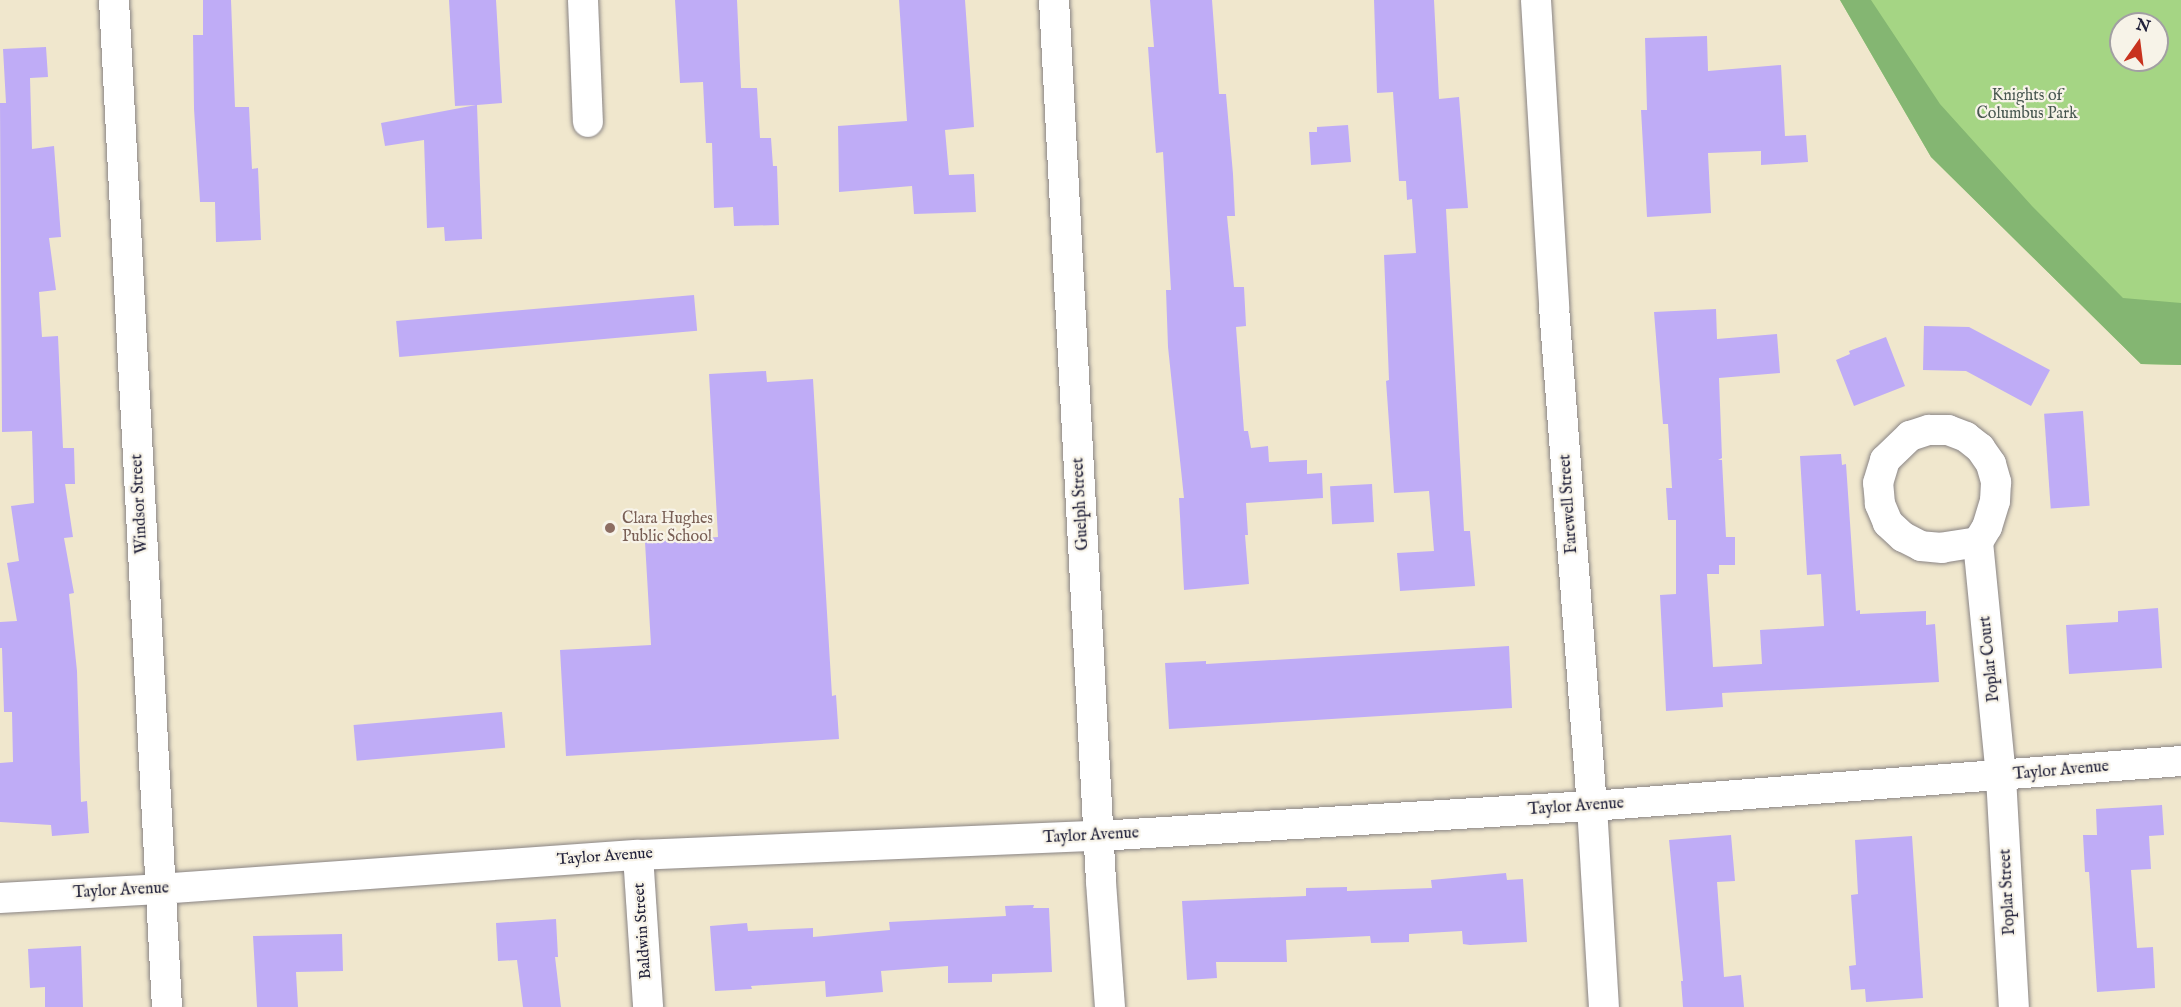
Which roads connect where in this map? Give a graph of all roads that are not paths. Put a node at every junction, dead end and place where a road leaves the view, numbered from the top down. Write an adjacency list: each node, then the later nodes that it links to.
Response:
1 (114, 0): 12 (street, Windsor Street)
2 (583, 0): 5 (street)
3 (1054, 0): 10 (street, Guelph Street)
4 (1536, 0): 9 (street, Farewell Street)
5 (588, 122)
6 (1978, 542): 8 (street, Poplar Court)
7 (2181, 761): 8 (street, Taylor Avenue)
8 (2001, 777): 9 (street, Taylor Avenue); 18 (street, Poplar Street)
9 (1592, 806): 10 (street, Taylor Avenue); 17 (street, Farewell Street)
10 (1099, 836): 11 (street, Taylor Avenue); 16 (street, Guelph Street)
11 (638, 855): 12 (street, Taylor Avenue); 15 (street, Baldwin Street)
12 (159, 889): 13 (street, Taylor Avenue); 14 (street, Windsor Street)
13 (0, 898)
14 (167, 1007)
15 (648, 1007)
16 (1110, 1007)
17 (1604, 1007)
18 (2014, 1007)

